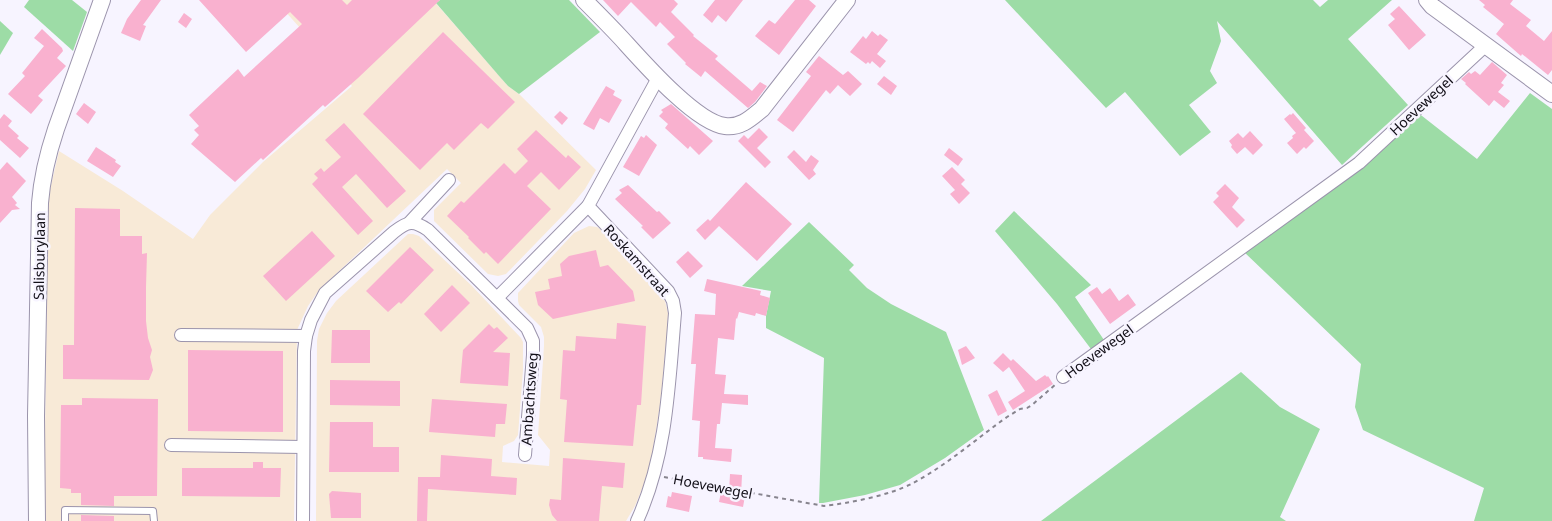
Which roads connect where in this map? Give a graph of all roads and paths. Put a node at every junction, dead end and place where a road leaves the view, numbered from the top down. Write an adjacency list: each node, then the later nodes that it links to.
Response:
1 (102, 0): 19 (street, Salisburylaan)
2 (584, 0): 6 (street)
3 (847, 0): 6 (street)
4 (1427, 0): 5 (street)
5 (1486, 45): 7 (street); 14 (street, Hoevewegel)
6 (658, 78): 9 (street)
7 (1552, 94)
8 (449, 180): 10 (street)
9 (588, 206): 11 (street); 18 (street, Roskamstraat)
10 (410, 222): 11 (street, Ambachtsweg); 13 (street)
11 (497, 298): 17 (street, Ambachtsweg)
12 (182, 335): 13 (street)
13 (306, 336): 16 (street)
14 (1063, 377): 18 (path, Hoevewegel)
15 (171, 445): 16 (street)
16 (303, 446): 22 (street)
17 (525, 455)
18 (655, 476): 23 (street, Roskamstraat)
19 (37, 521)
20 (65, 521): 21 (lane)
21 (154, 521)
22 (303, 521)
23 (637, 521)

